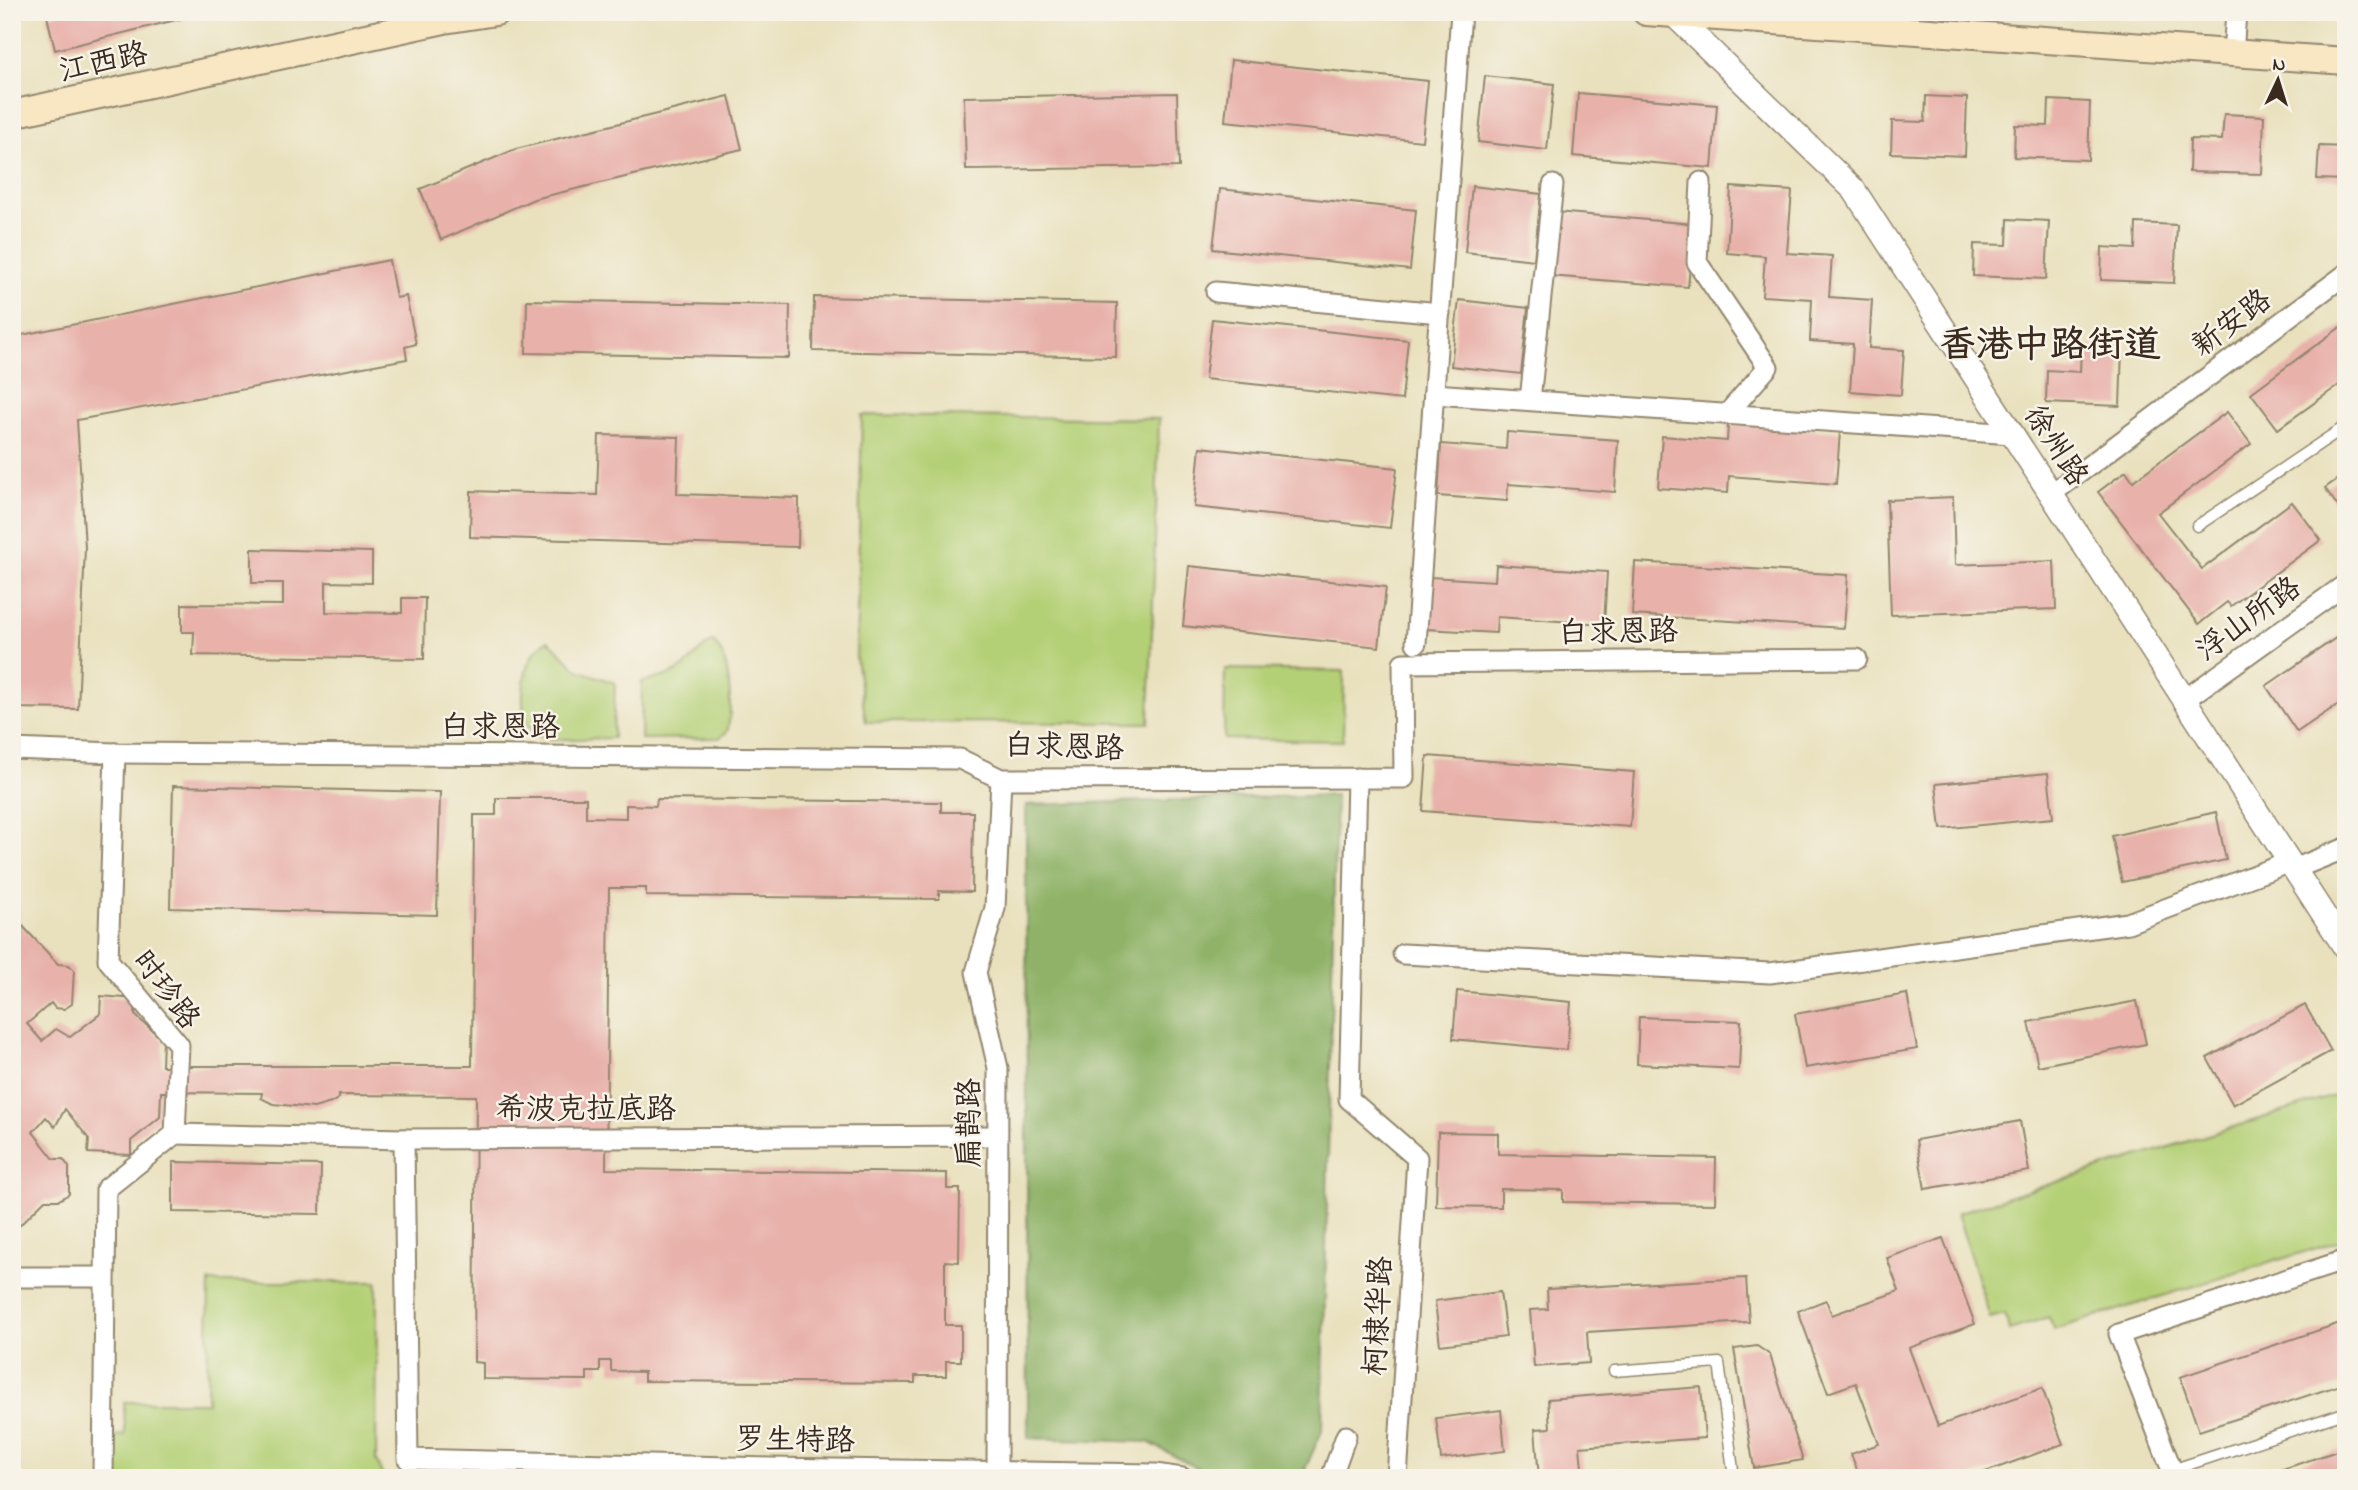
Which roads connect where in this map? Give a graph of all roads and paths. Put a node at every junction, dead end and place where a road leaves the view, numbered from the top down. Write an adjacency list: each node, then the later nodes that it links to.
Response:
1 (496, 12): 6 (main road, 江西路)
2 (1461, 12): 14 (street)
3 (1646, 12): 5 (main road)
4 (2236, 12): 7 (street)
5 (1672, 13): 7 (main road); 19 (street, 徐州路)
6 (421, 19): 9 (main road, 江西路)
7 (2233, 55): 8 (main road)
8 (2346, 61)
9 (12, 114)
10 (1701, 182): 17 (street)
11 (1553, 184): 16 (street)
12 (2346, 274): 20 (street, 新安路)
13 (1216, 292): 14 (street)
14 (1440, 313): 15 (street)
15 (1434, 394): 16 (street); 23 (street)
16 (1530, 400): 17 (street)
17 (1727, 414): 19 (street)
18 (2346, 426): 21 (lane)
19 (2013, 434): 20 (street, 徐州路)
20 (2051, 494): 25 (street, 徐州路)
21 (2197, 526)
22 (2346, 584): 25 (street, 浮山所路)
23 (1416, 643)
24 (1857, 659): 28 (street, 白求恩路)
25 (2184, 700): 31 (street, 徐州路)
26 (12, 749): 27 (street, 白求恩路)
27 (115, 754): 29 (street, 白求恩路); 34 (street, 时珍路)
28 (1357, 778): 29 (street, 白求恩路); 49 (street, 柯棣华路)
29 (1001, 779): 35 (street, 扁鹊路)
30 (2346, 848): 31 (street)
31 (2292, 866): 32 (street, 徐州路); 33 (street)
32 (2346, 949)
33 (1403, 954)
34 (175, 1134): 36 (street, 希波克拉底路); 39 (street)
35 (998, 1136): 36 (street, 希波克拉底路); 43 (street, 扁鹊路)
36 (404, 1139): 44 (street, 罗生特路)
37 (2346, 1260): 45 (street)
38 (12, 1277): 39 (street)
39 (104, 1277): 46 (street)
40 (1614, 1371): 50 (lane)
41 (2342, 1414): 45 (lane)
42 (1346, 1436): 48 (street)
43 (997, 1471): 44 (street, 罗生特路); 47 (street, 罗生特路)
44 (770, 1473)
45 (2173, 1474)
46 (103, 1478)
47 (1182, 1478)
48 (1331, 1478)
49 (1397, 1478)
50 (1734, 1478)

